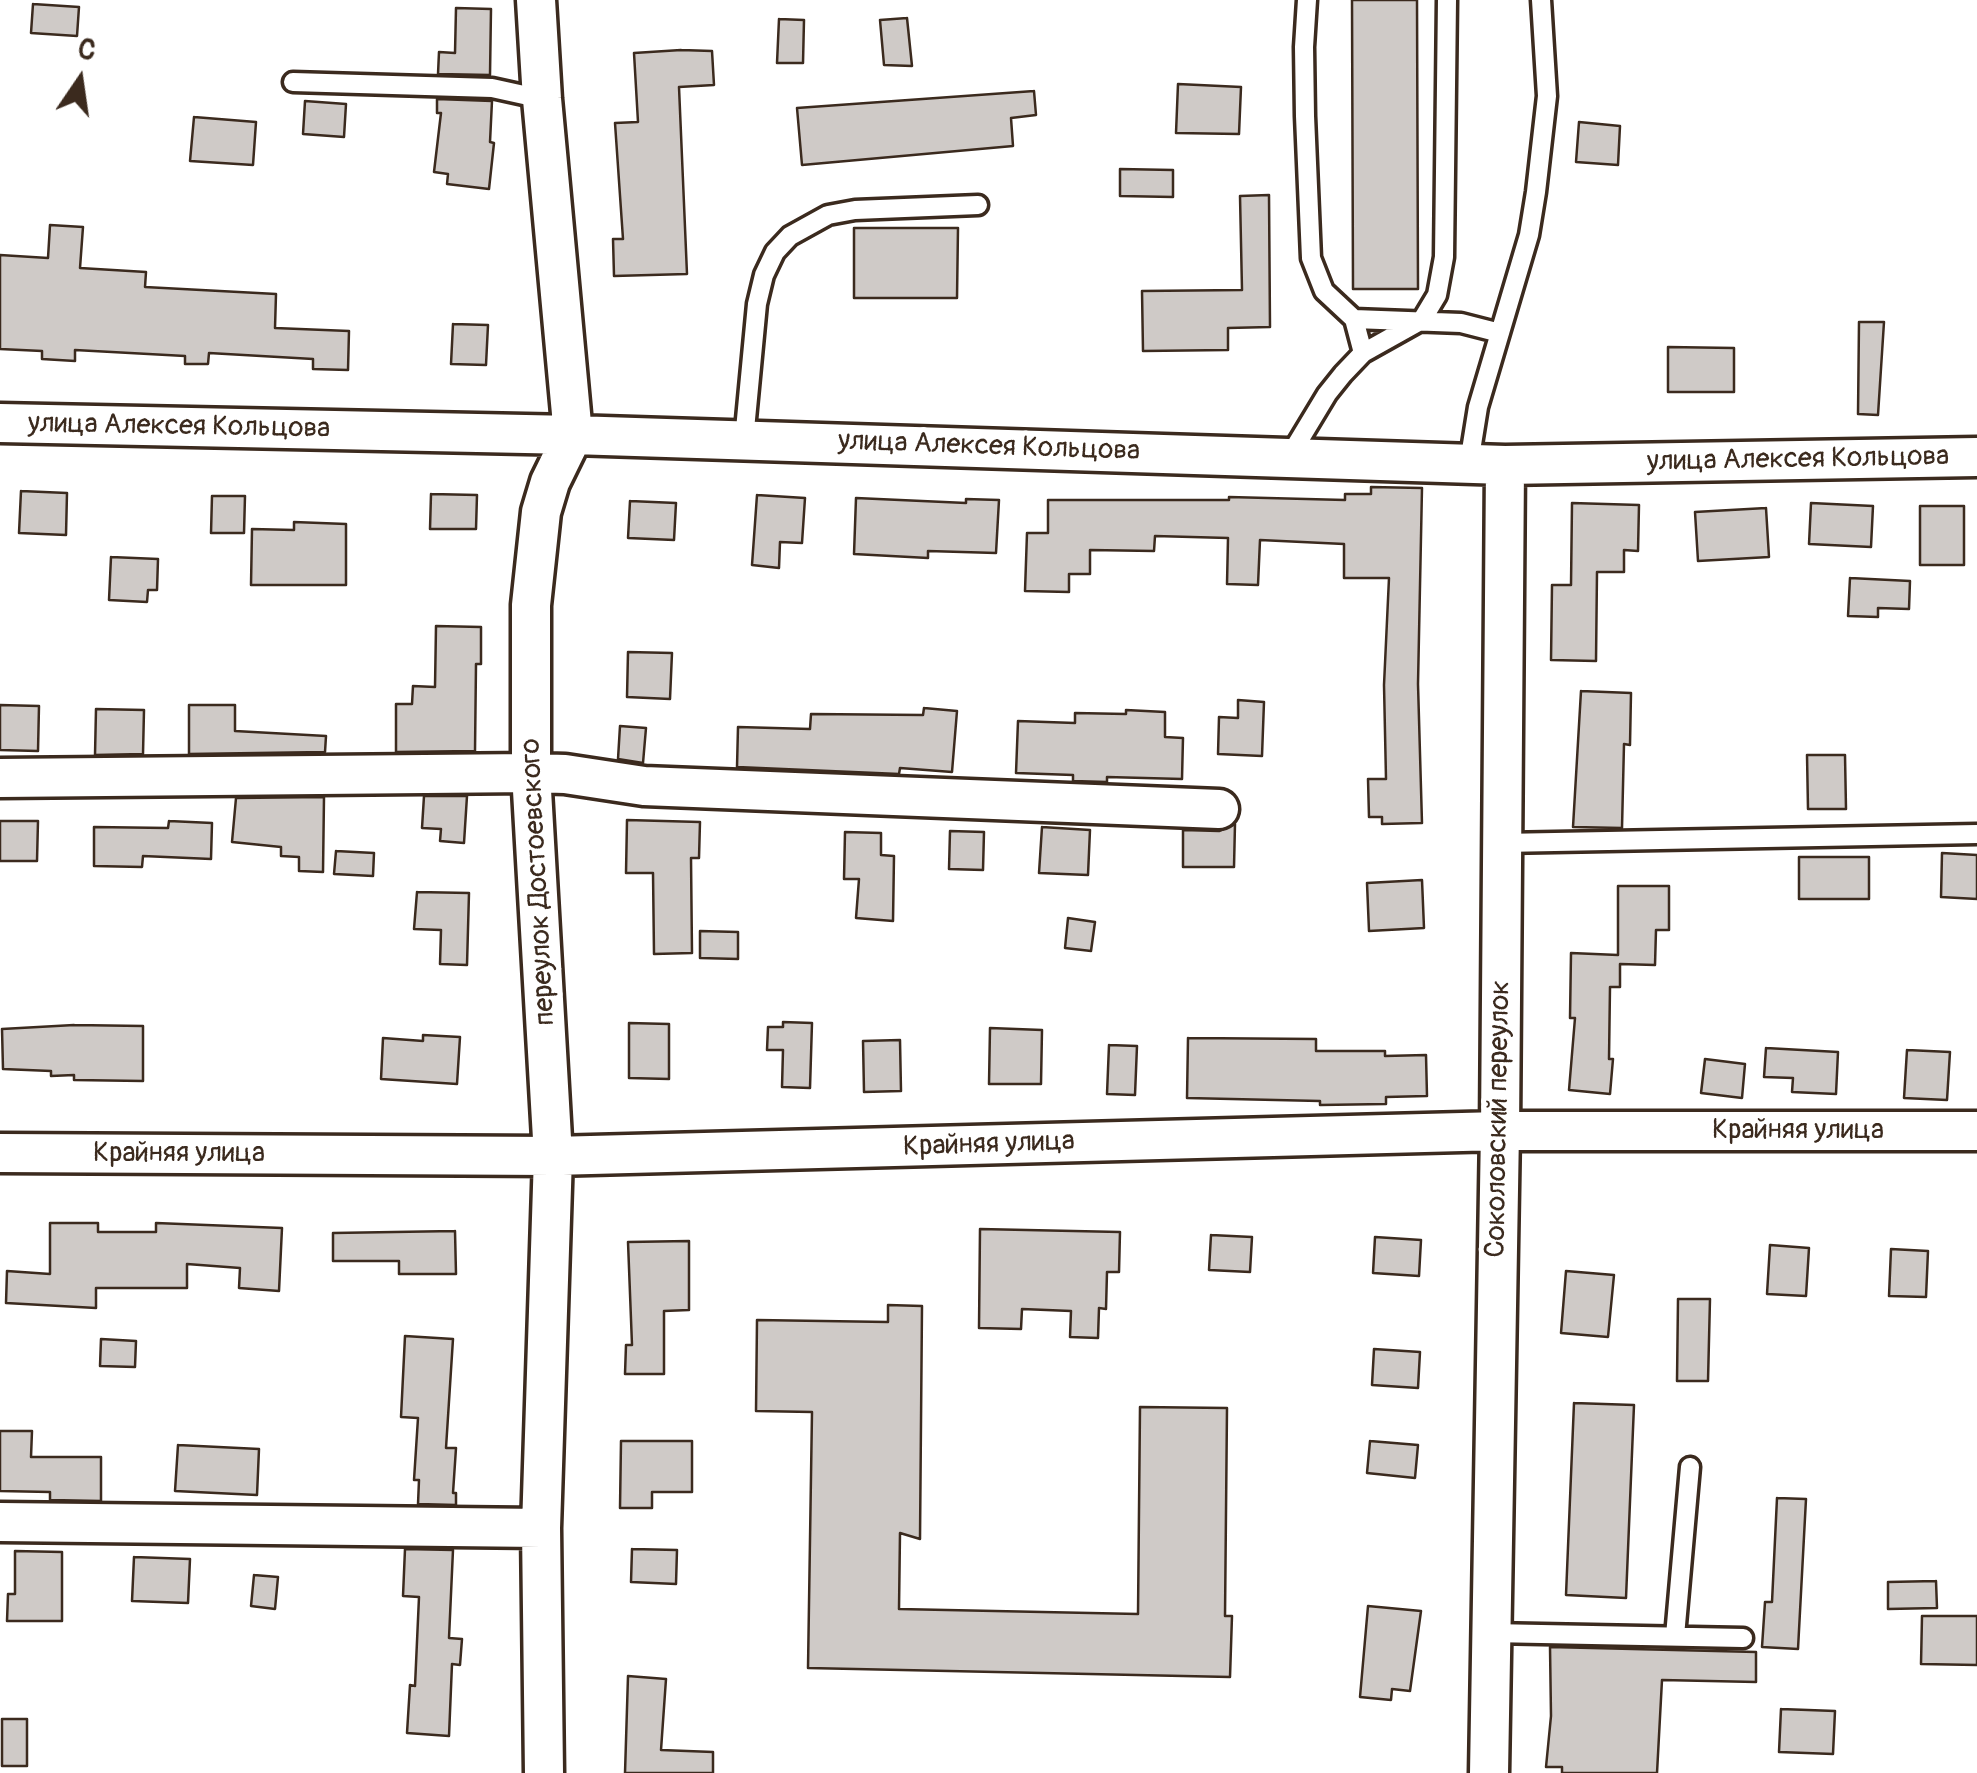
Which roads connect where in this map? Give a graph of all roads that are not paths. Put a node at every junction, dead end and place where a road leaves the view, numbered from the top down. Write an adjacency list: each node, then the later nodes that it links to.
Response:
1 (536, 0): 6 (street)
2 (1308, 0): 8 (lane)
3 (1448, 0): 9 (lane)
4 (1541, 0): 10 (lane)
5 (293, 82): 6 (lane)
6 (542, 99): 13 (street)
7 (978, 205): 14 (lane)
8 (1354, 318): 9 (lane); 11 (lane)
9 (1422, 320): 10 (lane); 11 (lane)
10 (1500, 333): 17 (lane)
11 (1362, 353): 15 (lane)
12 (0, 424): 13 (street, улица Алексея Кольцова)
13 (573, 435): 14 (street, улица Алексея Кольцова); 18 (street, переулок Достоевского)
14 (744, 440): 15 (street, улица Алексея Кольцова)
15 (1289, 456): 17 (street, улица Алексея Кольцова)
16 (1977, 457): 17 (street, улица Алексея Кольцова)
17 (1487, 464): 22 (street, Соколовский переулок)
18 (531, 772): 19 (street); 20 (street); 26 (street, переулок Достоевского)
19 (0, 778)
20 (1218, 808)
21 (1977, 834): 22 (lane)
22 (1502, 843): 24 (street, Соколовский переулок)
23 (1977, 1130): 24 (street, Крайняя улица)
24 (1500, 1131): 26 (street, Крайняя улица); 30 (street, Соколовский переулок)
25 (0, 1153): 26 (street, Крайняя улица)
26 (553, 1156): 29 (street, переулок Достоевского)
27 (1690, 1467): 31 (lane)
28 (0, 1522): 29 (street)
29 (541, 1528): 33 (street, переулок Достоевского)
30 (1491, 1634): 31 (lane); 34 (street, Соколовский переулок)
31 (1676, 1636): 32 (lane)
32 (1743, 1638)
33 (544, 1773)
34 (1489, 1773)

